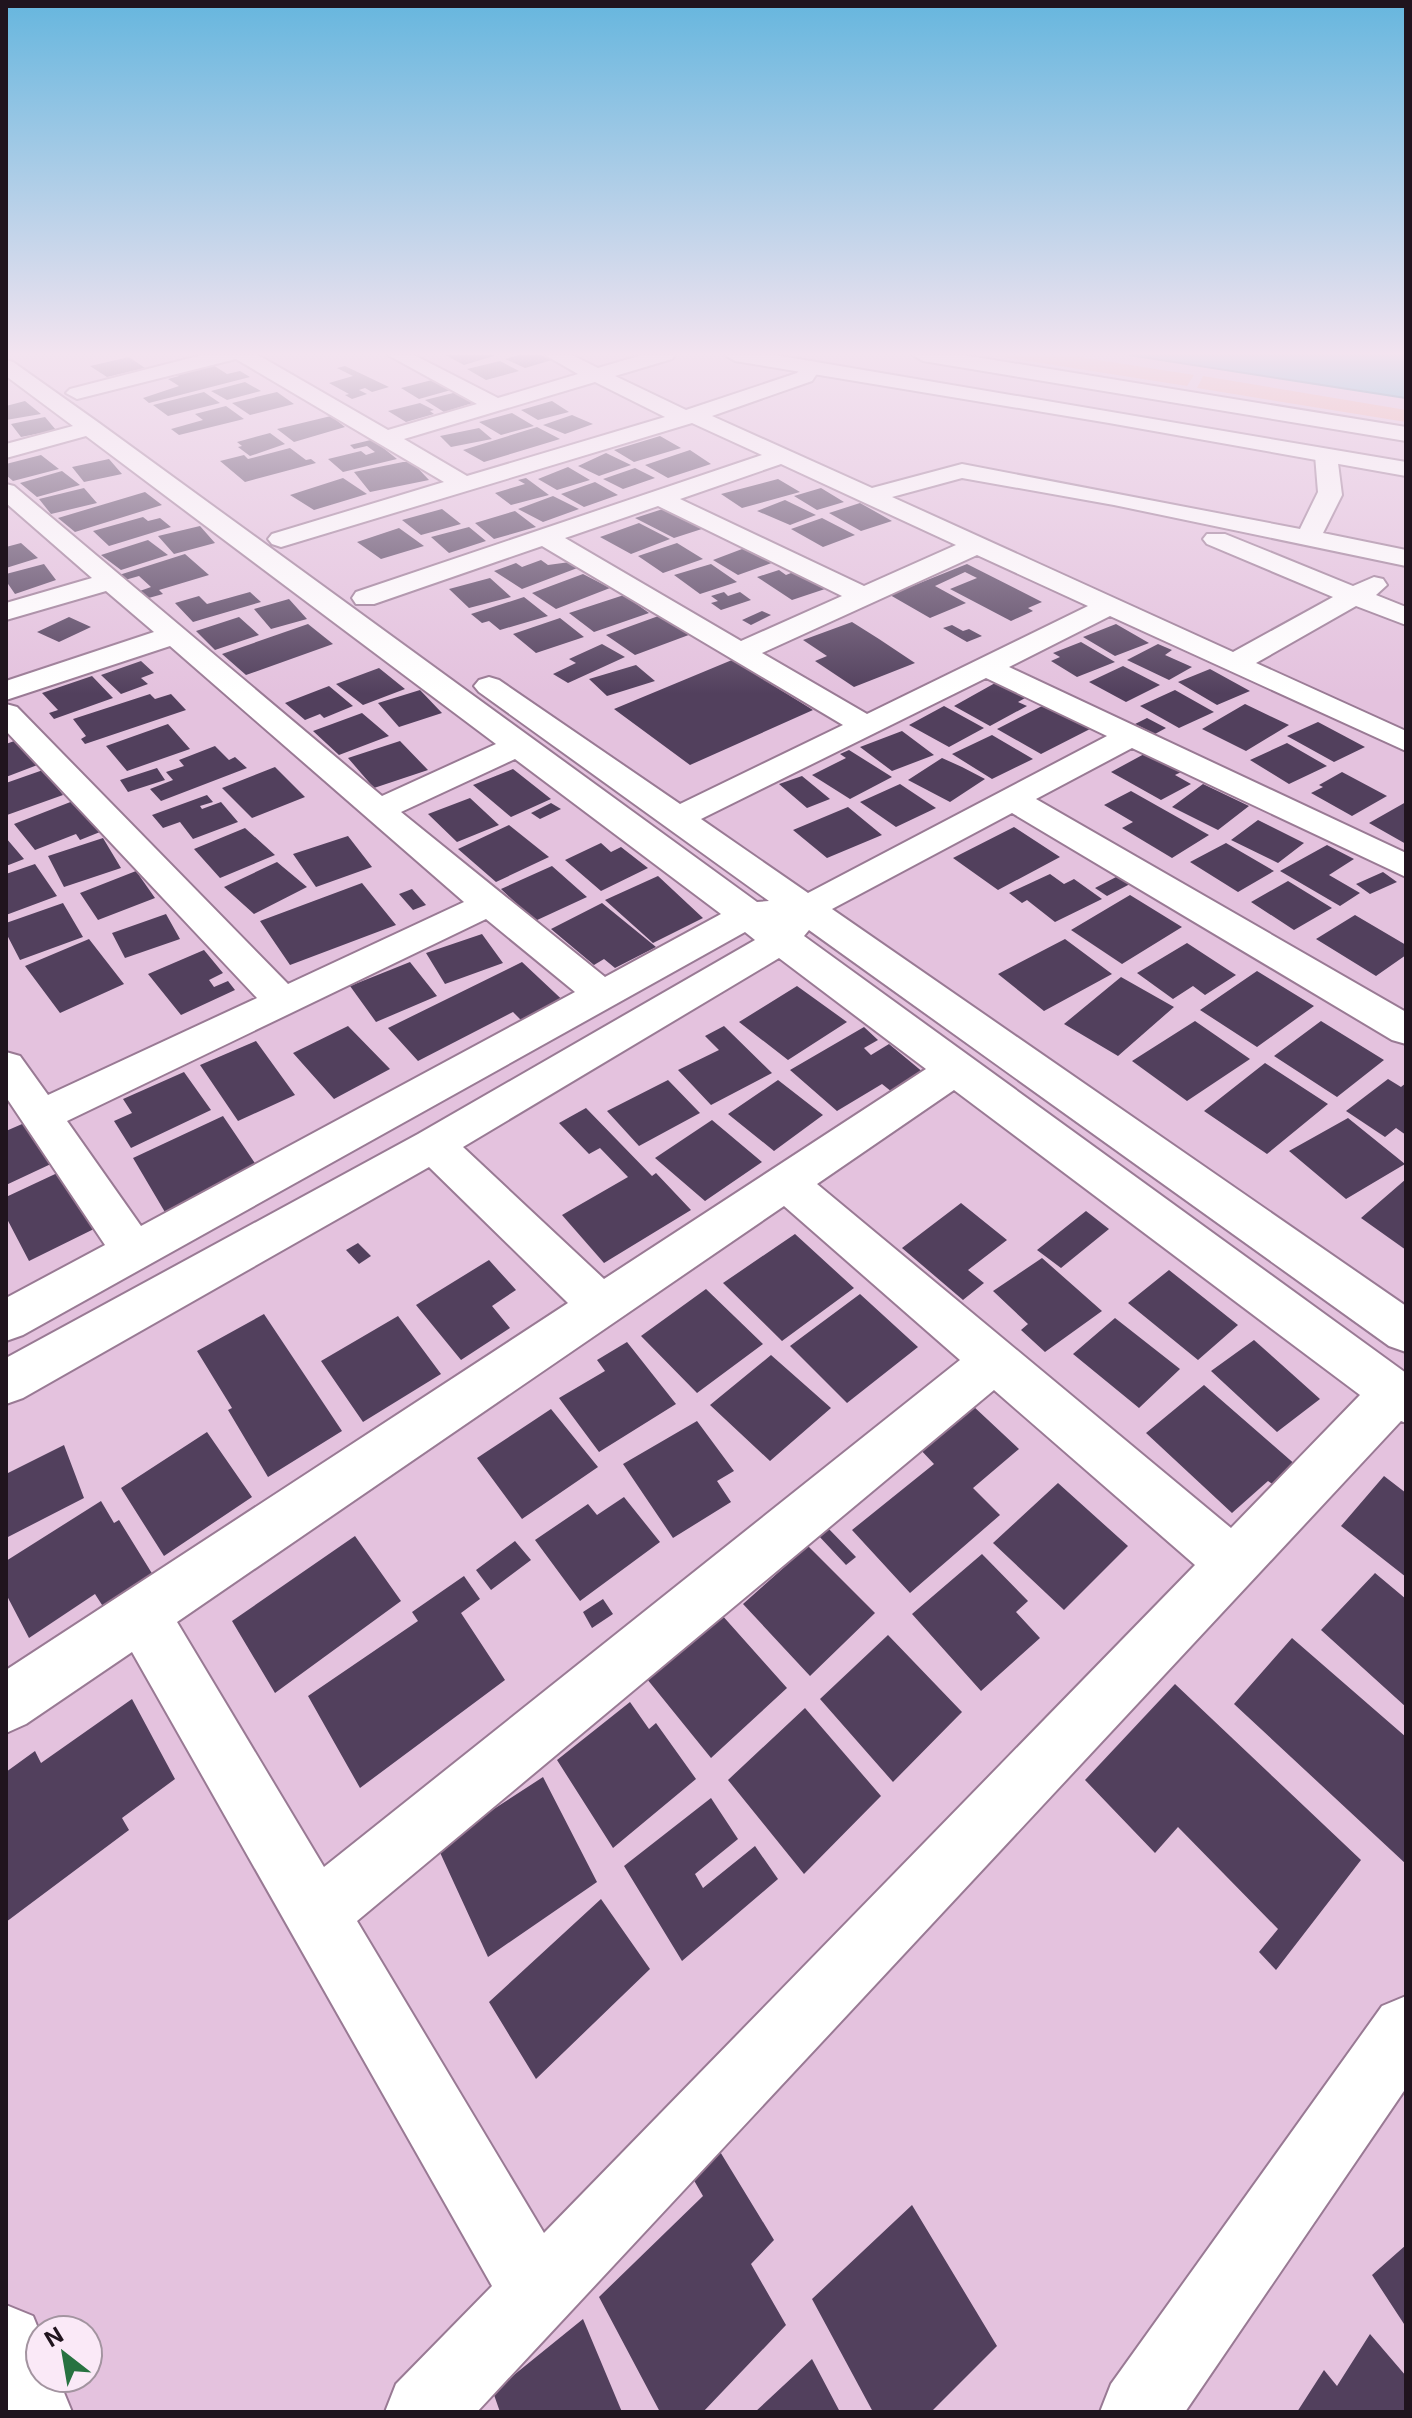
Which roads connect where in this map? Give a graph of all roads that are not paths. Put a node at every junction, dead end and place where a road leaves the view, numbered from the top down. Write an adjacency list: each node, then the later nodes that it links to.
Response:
1 (145, 468): 34 (street)
2 (182, 468): 15 (street)
3 (436, 468): 8 (street)
4 (517, 468): 8 (street)
5 (748, 468): 11 (street)
6 (803, 468): 10 (street)
7 (1327, 468): 14 (street)
8 (464, 484): 15 (street)
9 (6, 491): 18 (street)
10 (867, 497): 12 (street); 16 (street)
11 (660, 498): 13 (street); 19 (street)
12 (1114, 498): 14 (street); 20 (street)
13 (545, 537): 21 (street); 26 (street)
14 (1308, 538): 17 (street)
15 (281, 539): 21 (street)
16 (975, 546): 19 (street); 22 (street)
17 (1406, 561): 20 (street)
18 (111, 581): 23 (street); 25 (street)
19 (864, 596): 26 (street)
20 (1356, 596): 24 (street); 27 (street)
21 (365, 598): 37 (street)
22 (1108, 607): 27 (street); 28 (street)
23 (6, 612)
24 (1406, 617)
25 (174, 635): 29 (street); 36 (street)
26 (740, 652): 31 (street)
27 (1233, 664): 33 (street)
28 (986, 667): 31 (street); 32 (street)
29 (6, 691)
30 (6, 713): 43 (street)
31 (866, 726): 37 (street)
32 (1131, 736): 35 (street); 38 (street)
33 (1406, 742)
34 (520, 745): 36 (street); 40 (street)
35 (1010, 798): 41 (street); 44 (street)
36 (378, 810): 39 (street)
37 (678, 818): 41 (street)
38 (1406, 866)
39 (489, 904): 42 (street); 43 (street)
40 (749, 914): 41 (street); 42 (street)
41 (794, 924): 46 (street); 48 (street); 53 (street)
42 (604, 996): 50 (street)
43 (282, 1001): 47 (street)
44 (1406, 1030)
45 (6, 1066): 47 (street)
46 (957, 1068): 49 (street); 56 (street)
47 (40, 1116): 50 (street)
48 (433, 1145): 51 (street); 55 (street)
49 (786, 1183): 51 (street); 54 (street)
50 (134, 1251): 52 (street)
51 (601, 1306): 58 (street)
52 (6, 1321)
53 (1406, 1332)
54 (995, 1361): 57 (street); 60 (street)
55 (6, 1383)
56 (1401, 1397): 57 (street)
57 (1232, 1563): 62 (street)
58 (141, 1614): 59 (street); 60 (street)
59 (6, 1704)
60 (316, 1914): 62 (street)
61 (1406, 2030): 66 (street)
62 (537, 2292): 65 (street)
63 (6, 2343): 64 (street)
64 (33, 2412)
65 (424, 2412)
66 (1139, 2412)

